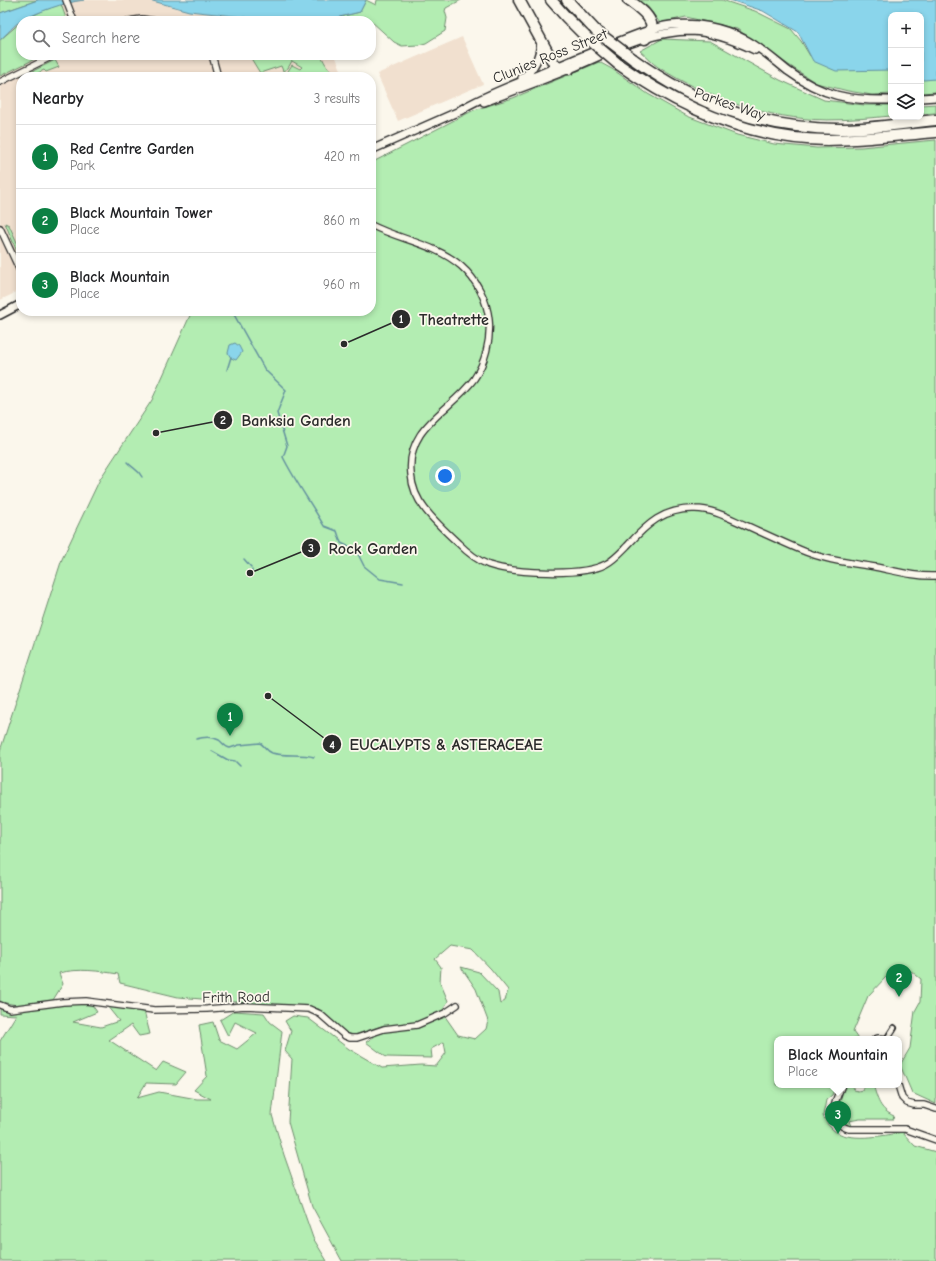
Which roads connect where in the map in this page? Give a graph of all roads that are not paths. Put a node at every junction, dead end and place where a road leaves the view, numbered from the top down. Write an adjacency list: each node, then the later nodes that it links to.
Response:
1 (66, 0): 6 (street)
2 (519, 0): 9 (highway)
3 (550, 0): 25 (highway, Parkes Way, bridge)
4 (567, 0): 24 (highway, Parkes Way, bridge)
5 (628, 0): 7 (highway)
6 (72, 16)
7 (651, 29): 8 (highway); 10 (street, Clunies Ross Street); 13 (street, Clunies Ross Street)
8 (645, 39): 10 (street, Clunies Ross Street); 14 (street, Clunies Ross Street)
9 (541, 41): 13 (highway); 19 (street)
10 (773, 59): 22 (street)
11 (45, 60): 15 (street)
12 (213, 60): 16 (street)
13 (557, 66): 14 (highway); 19 (street, Clunies Ross Street)
14 (569, 69): 23 (street, Clunies Ross Street)
15 (20, 72)
16 (217, 72)
17 (16, 74): 18 (street)
18 (0, 82)
19 (514, 84): 23 (street, Clunies Ross Street)
20 (936, 97): 21 (street)
21 (924, 98)
22 (888, 100)
23 (460, 110): 26 (street, Clunies Ross Street)
24 (936, 120)
25 (936, 132)
26 (376, 148)
27 (376, 227): 32 (street)
28 (0, 228): 29 (street)
29 (16, 262)
30 (16, 306): 31 (street)
31 (0, 314)
32 (936, 576)
33 (0, 1005): 34 (street, Frith Road)
34 (457, 1006)
35 (894, 1028): 36 (street)
36 (889, 1036)
37 (841, 1088): 40 (street)
38 (899, 1088): 39 (street)
39 (936, 1109)
40 (936, 1140)

